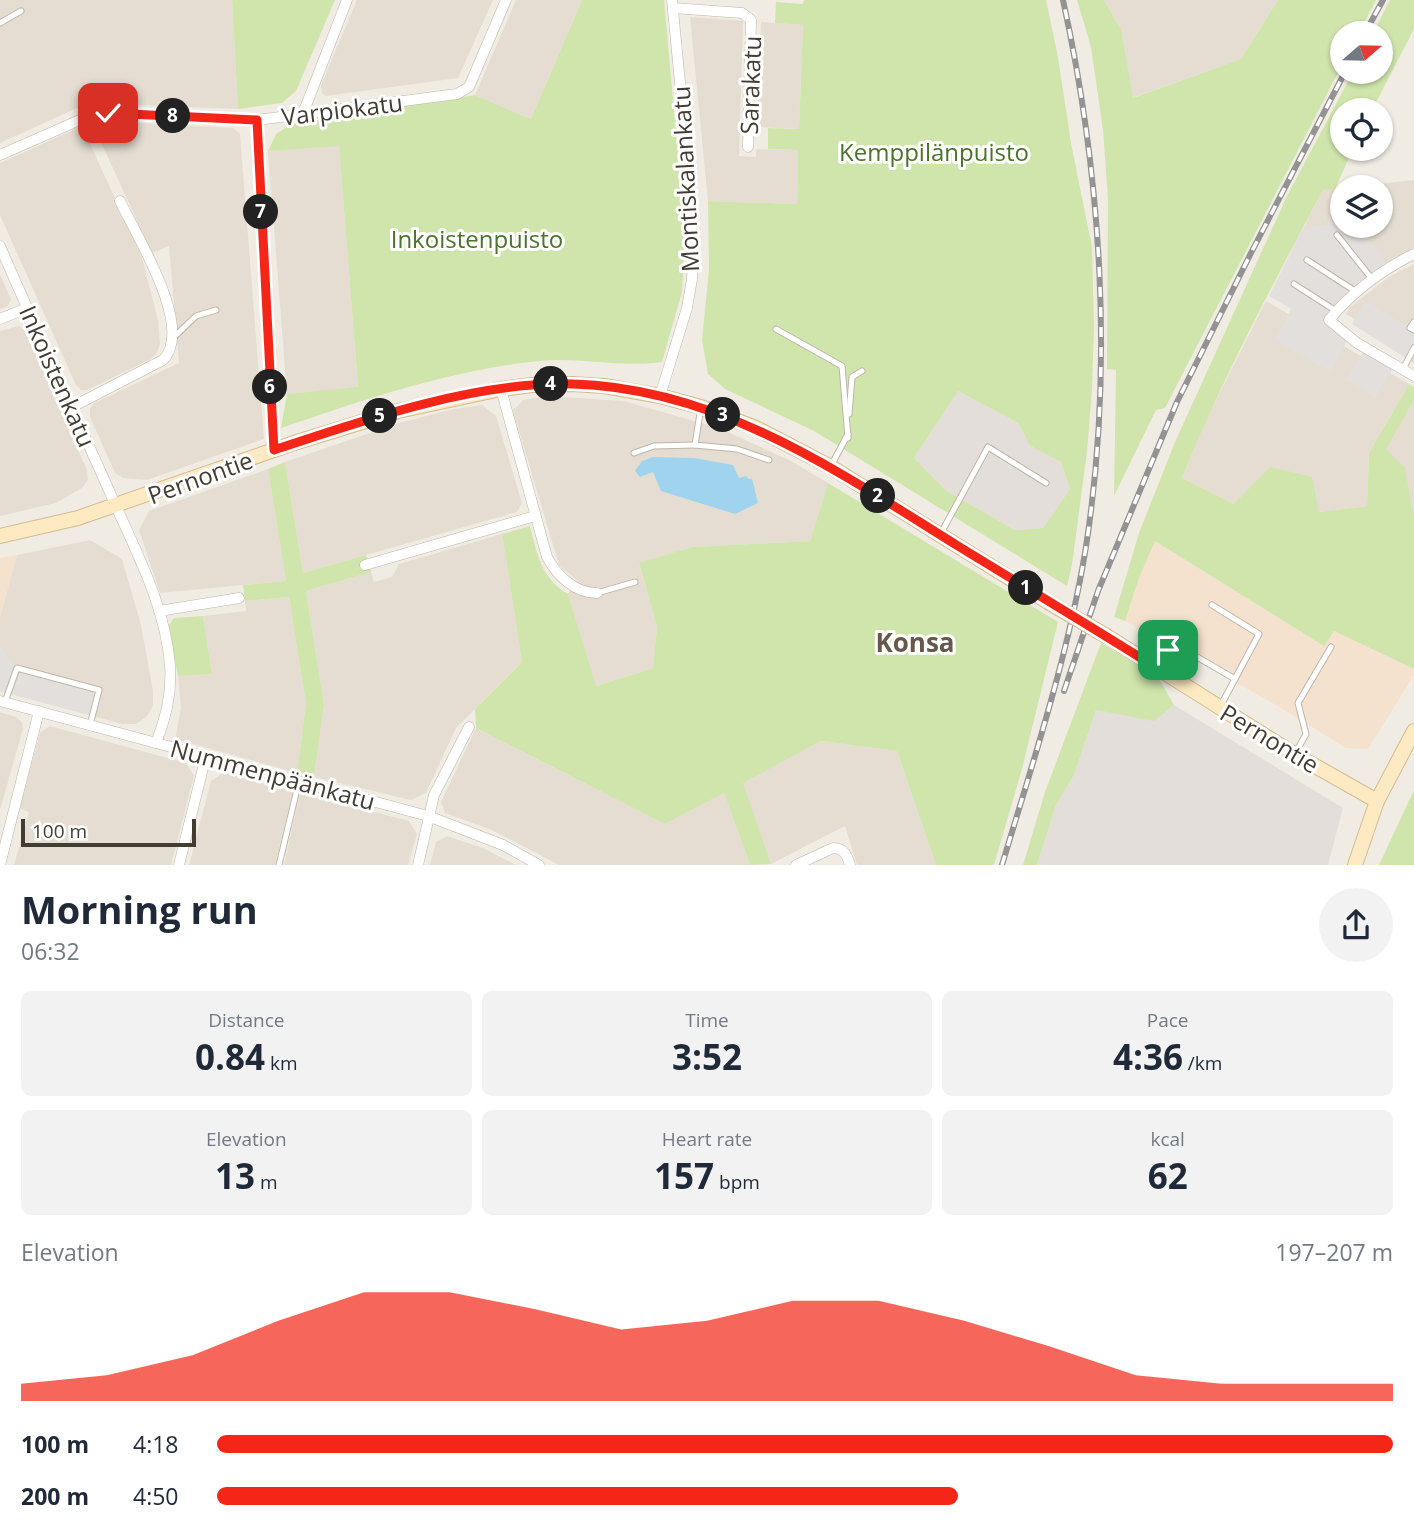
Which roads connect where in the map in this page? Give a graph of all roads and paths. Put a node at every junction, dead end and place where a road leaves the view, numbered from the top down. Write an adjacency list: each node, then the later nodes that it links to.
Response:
1 (347, 0): 6 (street)
2 (506, 0): 6 (street, Varpiokatu)
3 (673, 4): 8 (street, Sarakatu); 31 (street, Montiskalankatu)
4 (21, 11): 5 (lane)
5 (0, 23)
6 (302, 116): 7 (street, Varpiokatu)
7 (257, 120): 9 (street, Varpiokatu); 36 (street)
8 (748, 147)
9 (0, 155)
10 (120, 201): 25 (street)
11 (1339, 238): 15 (lane)
12 (0, 246): 18 (street, Inkoistenkatu)
13 (1414, 254): 15 (street)
14 (1307, 260): 17 (lane)
15 (1372, 279): 17 (street)
16 (1294, 284): 20 (lane)
17 (1355, 290): 20 (street)
18 (27, 308): 21 (street); 32 (street, Inkoistenkatu)
19 (216, 310): 25 (lane)
20 (1336, 311): 27 (street)
21 (0, 319)
22 (1414, 322): 24 (lane)
23 (776, 329): 34 (lane)
24 (1414, 330)
25 (172, 339): 32 (street)
26 (1414, 348): 27 (lane)
27 (1403, 369): 29 (street)
28 (862, 371): 34 (lane)
29 (1414, 376)
30 (501, 389): 31 (street, Pernontie); 36 (street, Pernontie); 42 (street)
31 (660, 396): 33 (street, Pernontie)
32 (72, 407): 41 (street, Inkoistenkatu)
33 (701, 407): 35 (lane); 39 (street, Pernontie)
34 (848, 438): 39 (lane)
35 (695, 445): 37 (lane); 38 (lane)
36 (274, 450): 41 (street, Pernontie)
37 (634, 453)
38 (769, 460)
39 (831, 467): 43 (street, Pernontie)
40 (1046, 483): 43 (lane)
41 (117, 506): 44 (street, Pernontie); 50 (street, Inkoistenkatu)
42 (535, 516): 45 (street); 47 (street)
43 (940, 535): 52 (street, Pernontie, bridge)
44 (0, 536)
45 (365, 565)
46 (635, 582): 47 (lane)
47 (597, 593)
48 (239, 598): 50 (street)
49 (1212, 605): 53 (lane)
50 (159, 611): 60 (street, Inkoistenkatu)
51 (1331, 647): 61 (lane)
52 (1157, 668): 53 (lane); 55 (street, Pernontie)
53 (1235, 679): 55 (lane)
54 (3, 701): 56 (street, Nummenpäänkatu); 57 (lane)
55 (1220, 707): 61 (street, Pernontie)
56 (39, 711): 57 (street, Nummenpäänkatu); 66 (street)
57 (90, 725): 60 (street, Nummenpäänkatu)
58 (469, 727): 65 (street)
59 (1414, 731): 64 (street)
60 (156, 743): 62 (street, Nummenpäänkatu)
61 (1294, 754): 64 (street, Pernontie)
62 (206, 756): 63 (street, Nummenpäänkatu); 67 (street)
63 (299, 781): 65 (street, Nummenpäänkatu); 68 (lane)
64 (1377, 801): 73 (street)
65 (428, 816): 69 (street); 70 (street, Nummenpäänkatu)
66 (0, 865)
67 (179, 865)
68 (279, 865)
69 (418, 865)
70 (539, 865)
71 (796, 865): 72 (street)
72 (850, 865)
73 (1355, 865)

